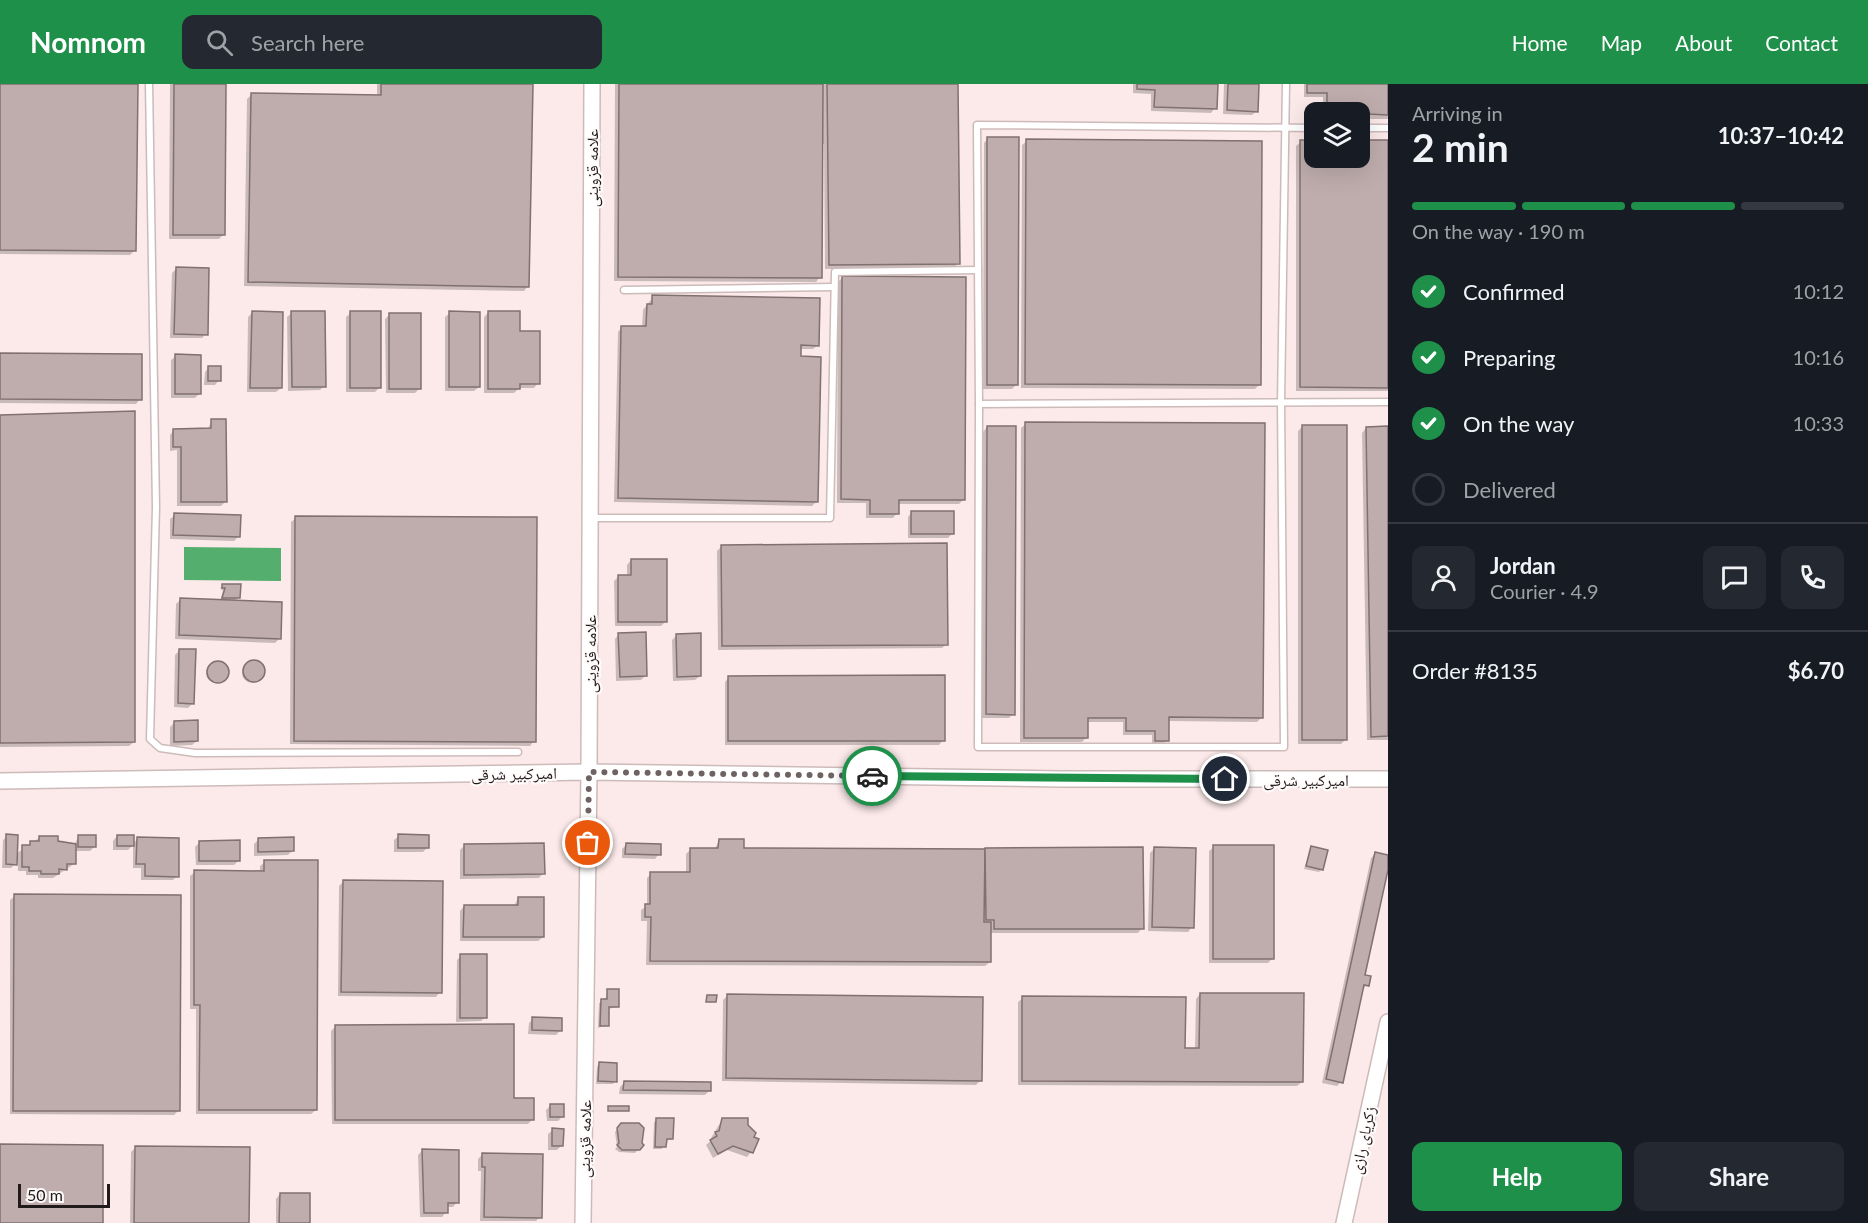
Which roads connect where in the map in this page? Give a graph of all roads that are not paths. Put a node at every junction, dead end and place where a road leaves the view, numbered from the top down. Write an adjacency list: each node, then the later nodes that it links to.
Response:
1 (149, 84): 15 (lane)
2 (592, 84): 14 (street, علامه قزوینی)
3 (1286, 84): 4 (lane)
4 (1285, 128): 5 (lane); 8 (lane); 11 (lane)
5 (1304, 128)
6 (1370, 128): 7 (lane)
7 (1388, 128)
8 (978, 270): 9 (lane); 13 (lane)
9 (834, 287): 10 (lane); 14 (lane)
10 (624, 290)
11 (1281, 402): 12 (lane); 13 (lane); 13 (lane)
12 (1388, 402)
13 (979, 404)
14 (590, 518): 16 (street, علامه قزوینی)
15 (518, 752)
16 (589, 772): 17 (street, امیرکبیر شرقی); 18 (street, امیرکبیر شرقی); 20 (street, علامه قزوینی)
17 (1388, 779)
18 (0, 781)
19 (1388, 1022): 21 (street, زکریای رازی)
20 (583, 1223)
21 (1344, 1223)

